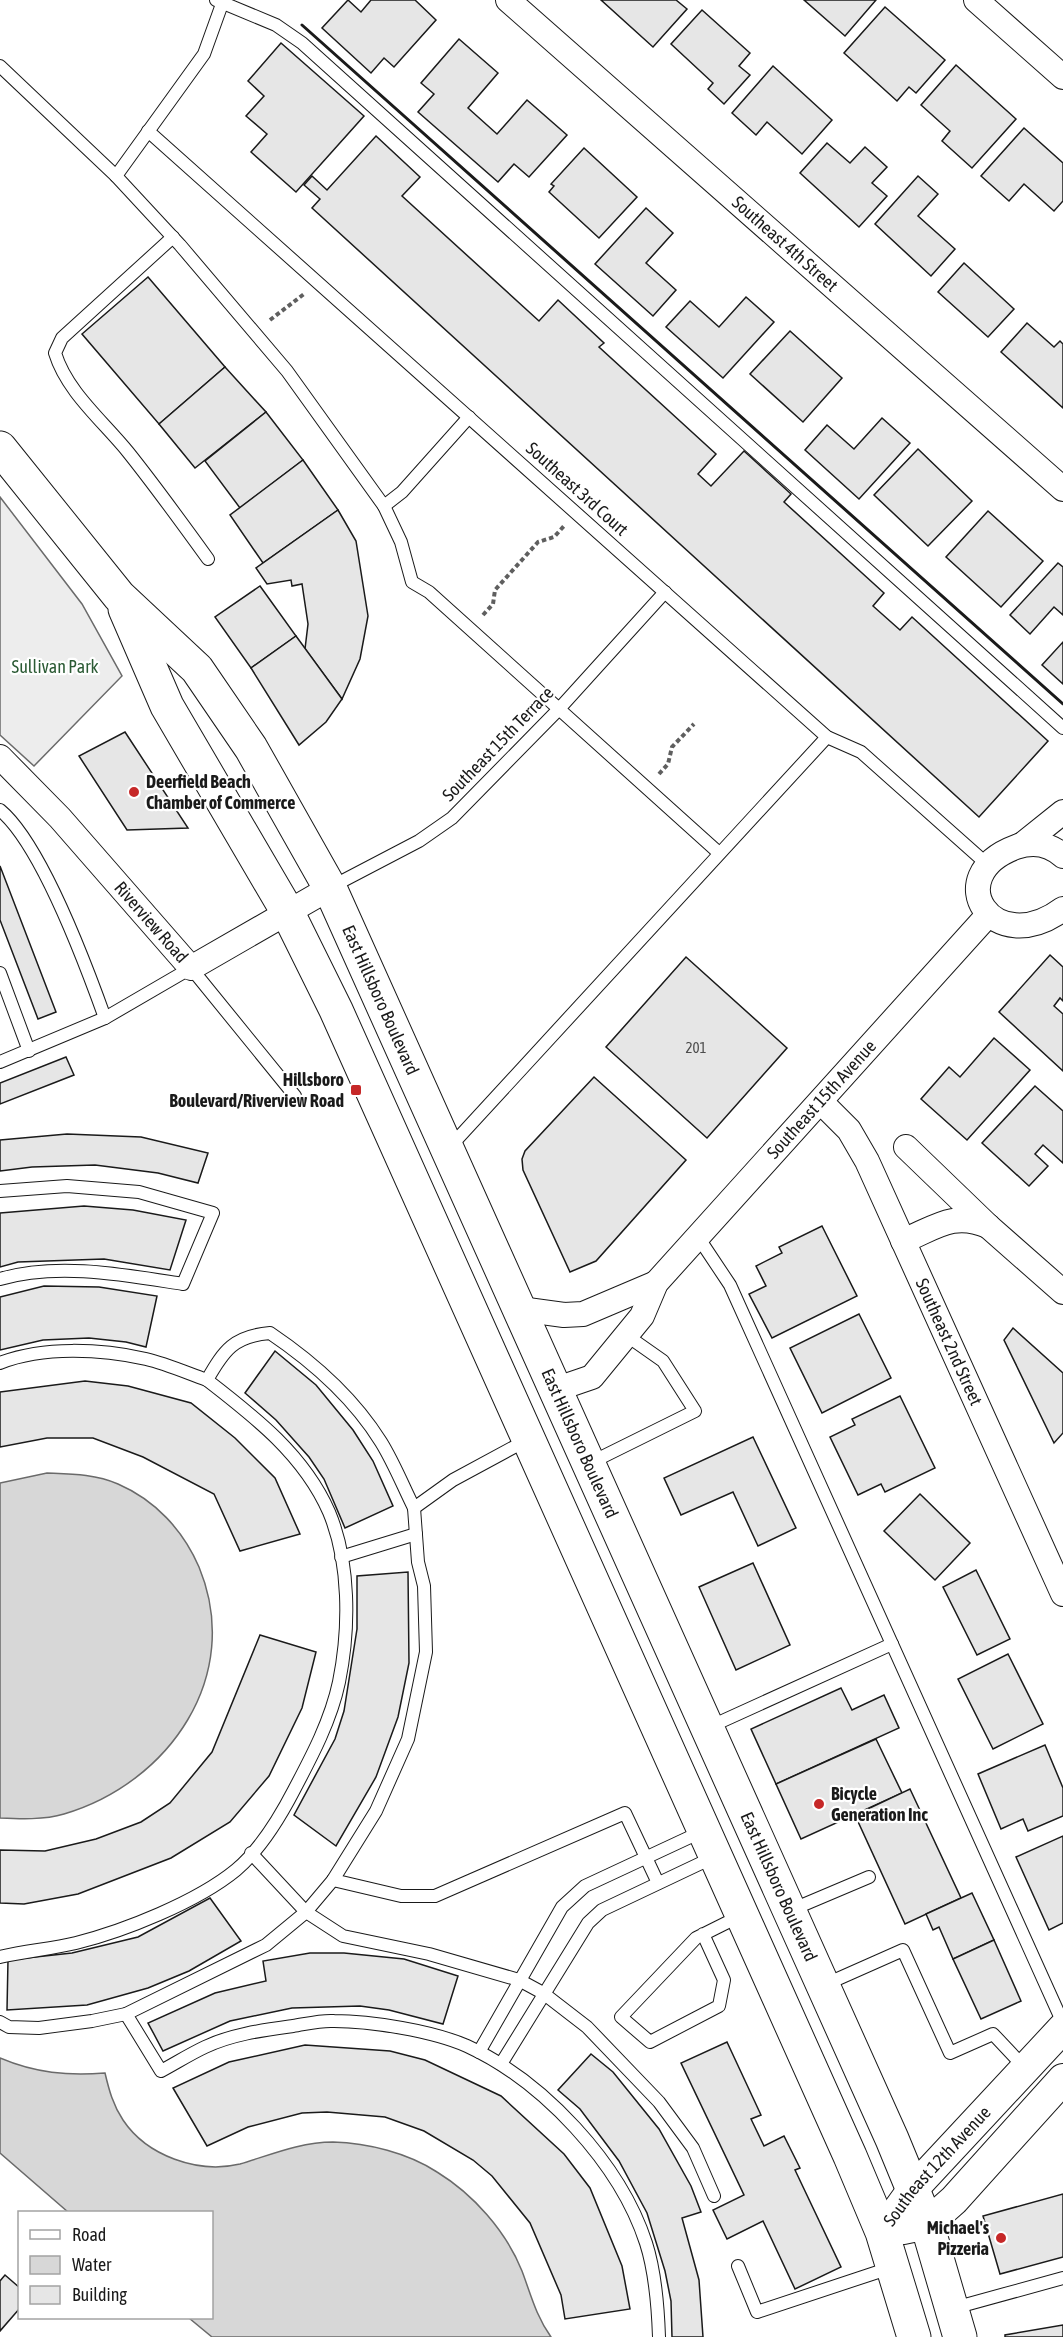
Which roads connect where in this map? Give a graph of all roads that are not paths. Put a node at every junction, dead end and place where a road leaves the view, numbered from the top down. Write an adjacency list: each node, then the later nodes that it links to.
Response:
1 (508, 0): 11 (street, Southeast 4th Street)
2 (976, 0): 5 (street)
3 (219, 2): 6 (lane); 17 (lane)
4 (0, 66): 7 (lane)
5 (1063, 77)
6 (148, 131): 7 (lane); 9 (lane, Southeast 3rd Court)
7 (116, 176): 8 (lane)
8 (173, 237): 12 (lane); 13 (lane)
9 (469, 417): 12 (lane); 14 (lane, Southeast 3rd Court)
10 (0, 448): 15 (main road, East Hillsboro Boulevard)
11 (1063, 489)
12 (384, 506): 16 (lane)
13 (208, 559)
14 (665, 592): 16 (lane, Southeast 15th Terrace); 18 (lane, Southeast 3rd Court)
15 (119, 596): 26 (main road, East Hillsboro Boulevard); 28 (main road, East Hillsboro Boulevard)
16 (559, 709): 23 (lane); 26 (lane, Southeast 15th Terrace)
17 (1063, 728)
18 (827, 737): 23 (lane); 25 (lane, Southeast 3rd Court)
19 (0, 757): 30 (street, Riverview Road)
20 (0, 810): 32 (lane)
21 (1063, 812): 22 (street)
22 (1023, 844): 24 (street); 25 (street)
23 (719, 854): 38 (lane)
24 (1063, 856)
25 (988, 865): 29 (street)
26 (330, 888): 28 (street, Riverview Road); 38 (main road, East Hillsboro Boulevard)
27 (1063, 909): 29 (street)
28 (287, 911): 30 (street, Riverview Road); 40 (main road, East Hillsboro Boulevard)
29 (988, 915): 36 (street, Southeast 15th Avenue)
30 (191, 968): 32 (lane); 35 (lane)
31 (0, 973): 33 (lane)
32 (105, 1018): 33 (lane)
33 (29, 1051): 34 (lane)
34 (0, 1062)
35 (295, 1096)
36 (821, 1101): 42 (street, Southeast 15th Avenue); 43 (street, Southeast 2nd Street)
37 (906, 1147): 41 (street)
38 (448, 1149): 47 (main road, East Hillsboro Boulevard)
39 (0, 1191): 44 (lane)
40 (428, 1214): 51 (main road); 52 (main road, East Hillsboro Boulevard)
41 (988, 1226): 43 (street); 46 (street)
42 (698, 1237): 45 (street, Southeast 15th Avenue); 59 (lane)
43 (903, 1241): 58 (street, Southeast 2nd Street)
44 (0, 1279)
45 (656, 1283): 47 (street, Southeast 15th Avenue); 48 (street, Southeast 15th Avenue)
46 (1063, 1292)
47 (520, 1309): 51 (main road, East Hillsboro Boulevard)
48 (626, 1335): 51 (street, Southeast 15th Avenue); 53 (lane)
49 (0, 1363): 50 (lane)
50 (207, 1380): 54 (lane); 57 (lane)
51 (557, 1389): 53 (main road, East Hillsboro Boulevard)
52 (528, 1439): 54 (lane); 56 (main road); 61 (main road, East Hillsboro Boulevard)
53 (589, 1463): 56 (main road, East Hillsboro Boulevard)
54 (414, 1508): 55 (lane)
55 (416, 1534): 57 (lane); 65 (lane)
56 (623, 1541): 60 (main road, East Hillsboro Boulevard)
57 (341, 1557): 62 (lane)
58 (1063, 1594)
59 (892, 1644): 60 (lane); 77 (lane)
60 (707, 1728): 67 (main road, East Hillsboro Boulevard)
61 (710, 1843): 63 (lane); 66 (lane); 69 (main road, East Hillsboro Boulevard)
62 (251, 1853): 68 (lane); 71 (lane)
63 (646, 1857): 65 (lane); 66 (lane); 72 (lane)
64 (869, 1877): 67 (lane)
65 (333, 1880): 68 (lane)
66 (658, 1883): 74 (lane)
67 (790, 1911): 73 (main road, East Hillsboro Boulevard)
68 (306, 1912): 72 (lane); 75 (lane)
69 (742, 1915): 70 (lane); 86 (main road, East Hillsboro Boulevard)
70 (703, 1934): 70 (lane)
71 (0, 1957)
72 (519, 1980): 74 (lane); 79 (lane)
73 (824, 1985): 81 (lane); 83 (main road, East Hillsboro Boulevard)
74 (543, 1993): 80 (lane); 84 (lane)
75 (126, 2014): 76 (lane); 79 (lane)
76 (0, 2022)
77 (1063, 2023)
78 (1063, 2028): 81 (street, Southeast 12th Avenue)
79 (478, 2052): 80 (lane)
80 (501, 2064): 91 (lane)
81 (1026, 2069): 83 (street, Southeast 12th Avenue)
82 (1063, 2079): 85 (street, Southeast 12th Avenue)
83 (913, 2189): 85 (main road, East Hillsboro Boulevard); 86 (street, Southeast 12th Avenue)
84 (714, 2196)
85 (927, 2224): 86 (street, Southeast 12th Avenue); 90 (main road, East Hillsboro Boulevard)
86 (882, 2232): 88 (main road, East Hillsboro Boulevard)
87 (738, 2266): 88 (lane)
88 (893, 2267): 92 (main road, East Hillsboro Boulevard)
89 (1063, 2278): 90 (lane)
90 (957, 2322)
91 (659, 2337)
92 (914, 2337)

